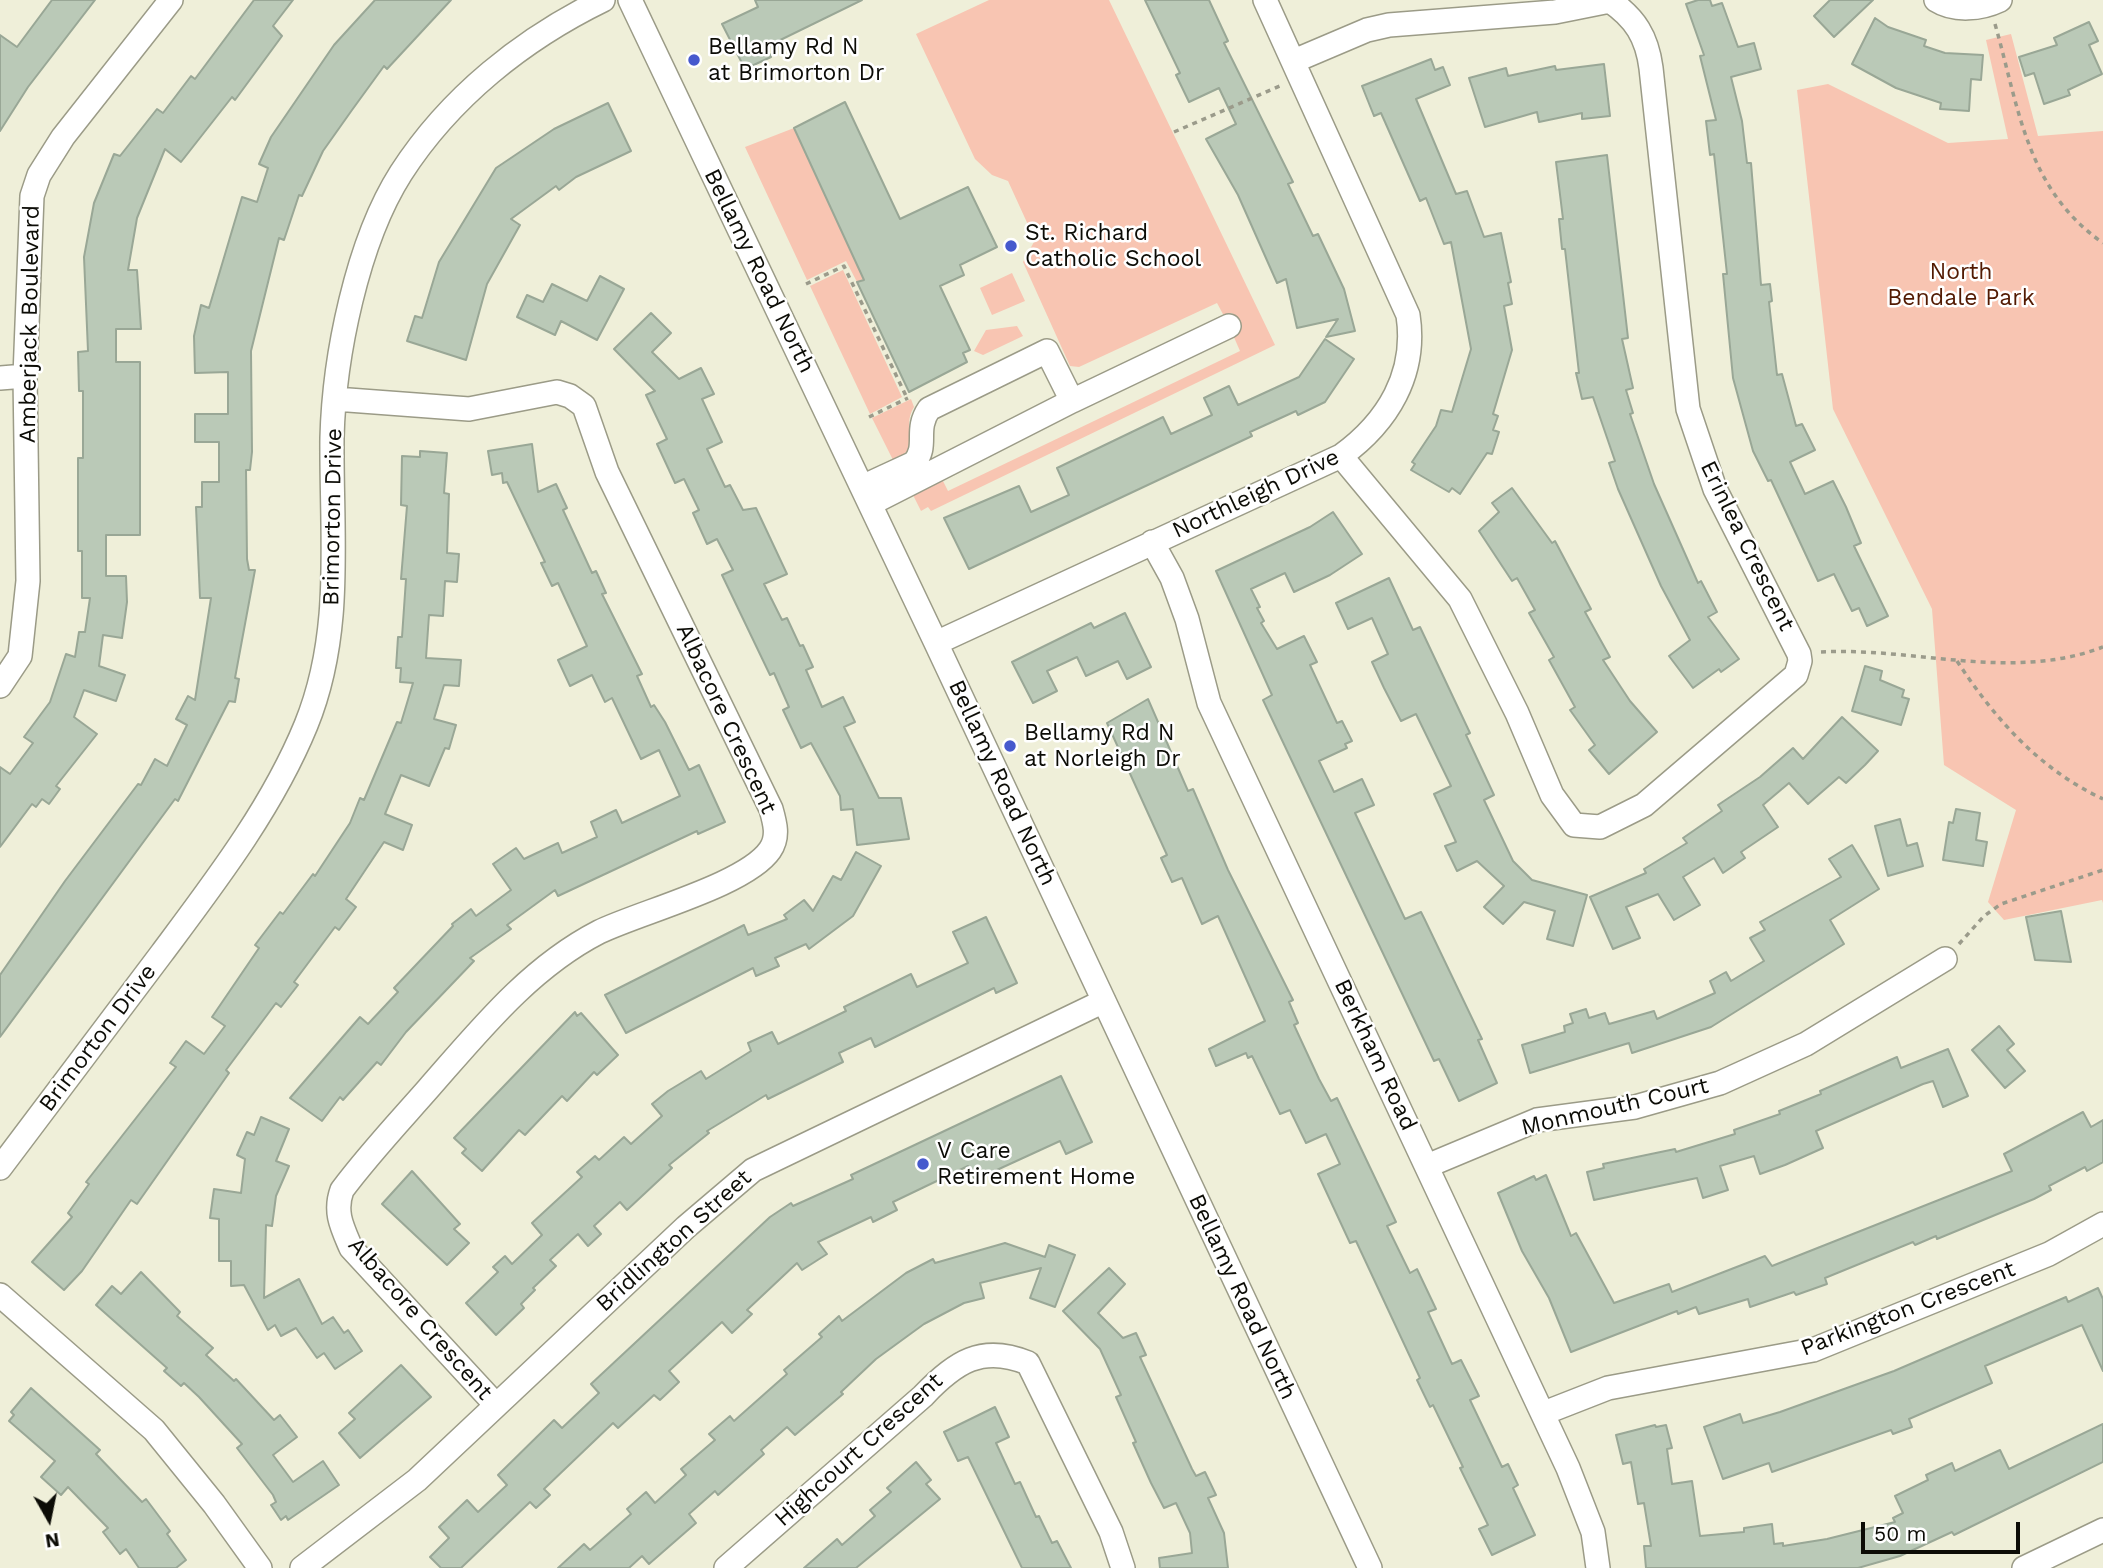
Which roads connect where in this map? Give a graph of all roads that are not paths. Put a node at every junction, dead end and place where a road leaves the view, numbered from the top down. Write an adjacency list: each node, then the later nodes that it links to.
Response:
1 (171, 0): 9 (street, Amberjack Boulevard)
2 (603, 0): 11 (street, Brimorton Drive)
3 (630, 0): 16 (street, Bellamy Road North)
4 (1265, 0): 7 (street, Northleigh Drive)
5 (1936, 0): 6 (street)
6 (1995, 2)
7 (1298, 69): 14 (street, Northleigh Drive); 14 (street, Erinlea Crescent)
8 (1229, 326): 12 (street)
9 (25, 376): 10 (street); 19 (street, Amberjack Boulevard)
10 (0, 378)
11 (335, 399): 23 (street, Brimorton Drive); 26 (street, Albacore Crescent)
12 (1072, 401): 13 (street); 15 (street)
13 (921, 447): 15 (street); 16 (street)
14 (1341, 456): 17 (street, Northleigh Drive)
15 (955, 458): 16 (street)
16 (866, 496): 18 (street, Bellamy Road North)
17 (1152, 542): 18 (street, Northleigh Drive); 22 (street, Berkham Road)
18 (936, 643): 21 (street, Bellamy Road North)
19 (0, 686)
20 (1945, 959): 22 (street, Monmouth Court)
21 (1104, 1001): 26 (street, Bridlington Street); 33 (street, Bellamy Road North)
22 (1427, 1166): 27 (street, Berkham Road)
23 (0, 1168)
24 (2103, 1224): 27 (street, Parkington Crescent)
25 (0, 1295): 29 (street)
26 (496, 1405): 30 (street, Bridlington Street)
27 (1544, 1413): 34 (street, Berkham Road)
28 (2103, 1530): 35 (street)
29 (260, 1568)
30 (302, 1568)
31 (726, 1568): 32 (street, Highcourt Crescent)
32 (1123, 1568)
33 (1370, 1568)
34 (1598, 1568)
35 (2024, 1568)

